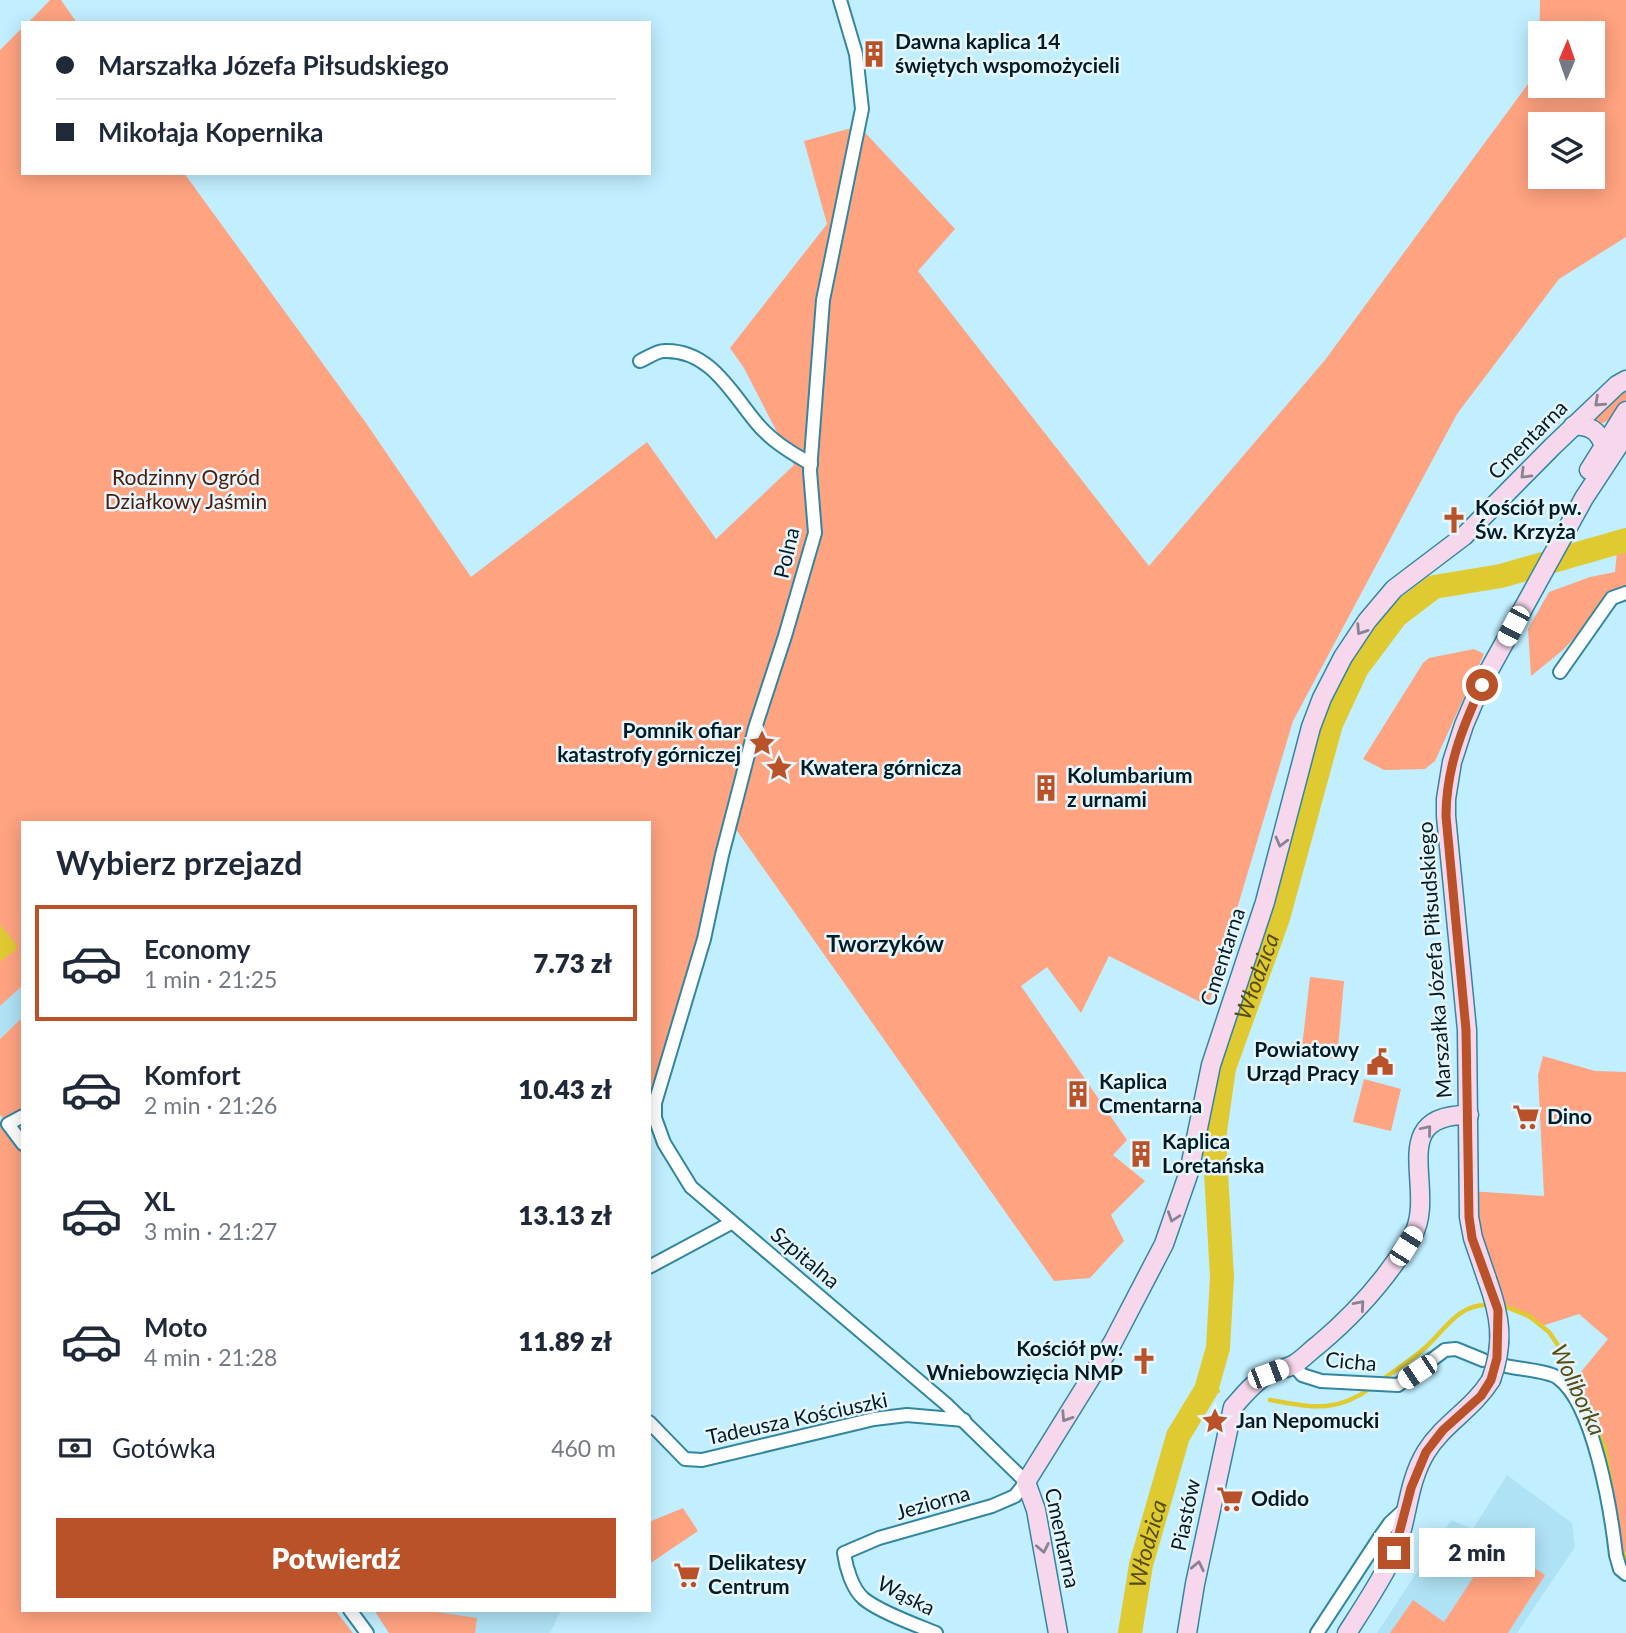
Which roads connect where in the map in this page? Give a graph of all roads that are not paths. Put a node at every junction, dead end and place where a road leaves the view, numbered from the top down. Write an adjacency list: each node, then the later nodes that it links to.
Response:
1 (840, 0): 8 (street, Polna)
2 (640, 361): 8 (street)
3 (1626, 380): 5 (street, Cmentarna, one-way to 5)
4 (1626, 411): 7 (street)
5 (1573, 426): 7 (street); 22 (street, Cmentarna, one-way to 22)
6 (1626, 434): 9 (street)
7 (1603, 445): 9 (street); 10 (street)
8 (811, 464): 13 (street, Polna)
9 (1584, 498): 10 (street)
10 (1569, 525): 14 (street, Marszałka Józefa Piłsudskiego)
11 (1626, 593): 12 (street)
12 (1560, 672)
13 (655, 1103): 17 (street, Szpitalna)
14 (1469, 1115): 19 (street, one-way to 14); 23 (street, Marszałka Józefa Piłsudskiego, bridge)
15 (21, 1117): 16 (street)
16 (21, 1141)
17 (731, 1223): 18 (street); 20 (street, Szpitalna)
18 (651, 1266)
19 (1298, 1361): 25 (street, Cicha); 30 (street, Piastów, one-way to 19)
20 (964, 1420): 21 (street, Tadeusza Kościuszki); 22 (street)
21 (651, 1424)
22 (1026, 1482): 24 (street, Jeziorna); 29 (street, Cmentarna, one-way to 29)
23 (1405, 1509): 31 (street); 32 (street)
24 (844, 1553): 28 (street, Wąska)
25 (1626, 1574)
26 (351, 1612): 27 (street)
27 (367, 1633)
28 (936, 1633)
29 (1058, 1633)
30 (1187, 1633)
31 (1317, 1633)
32 (1347, 1633)

